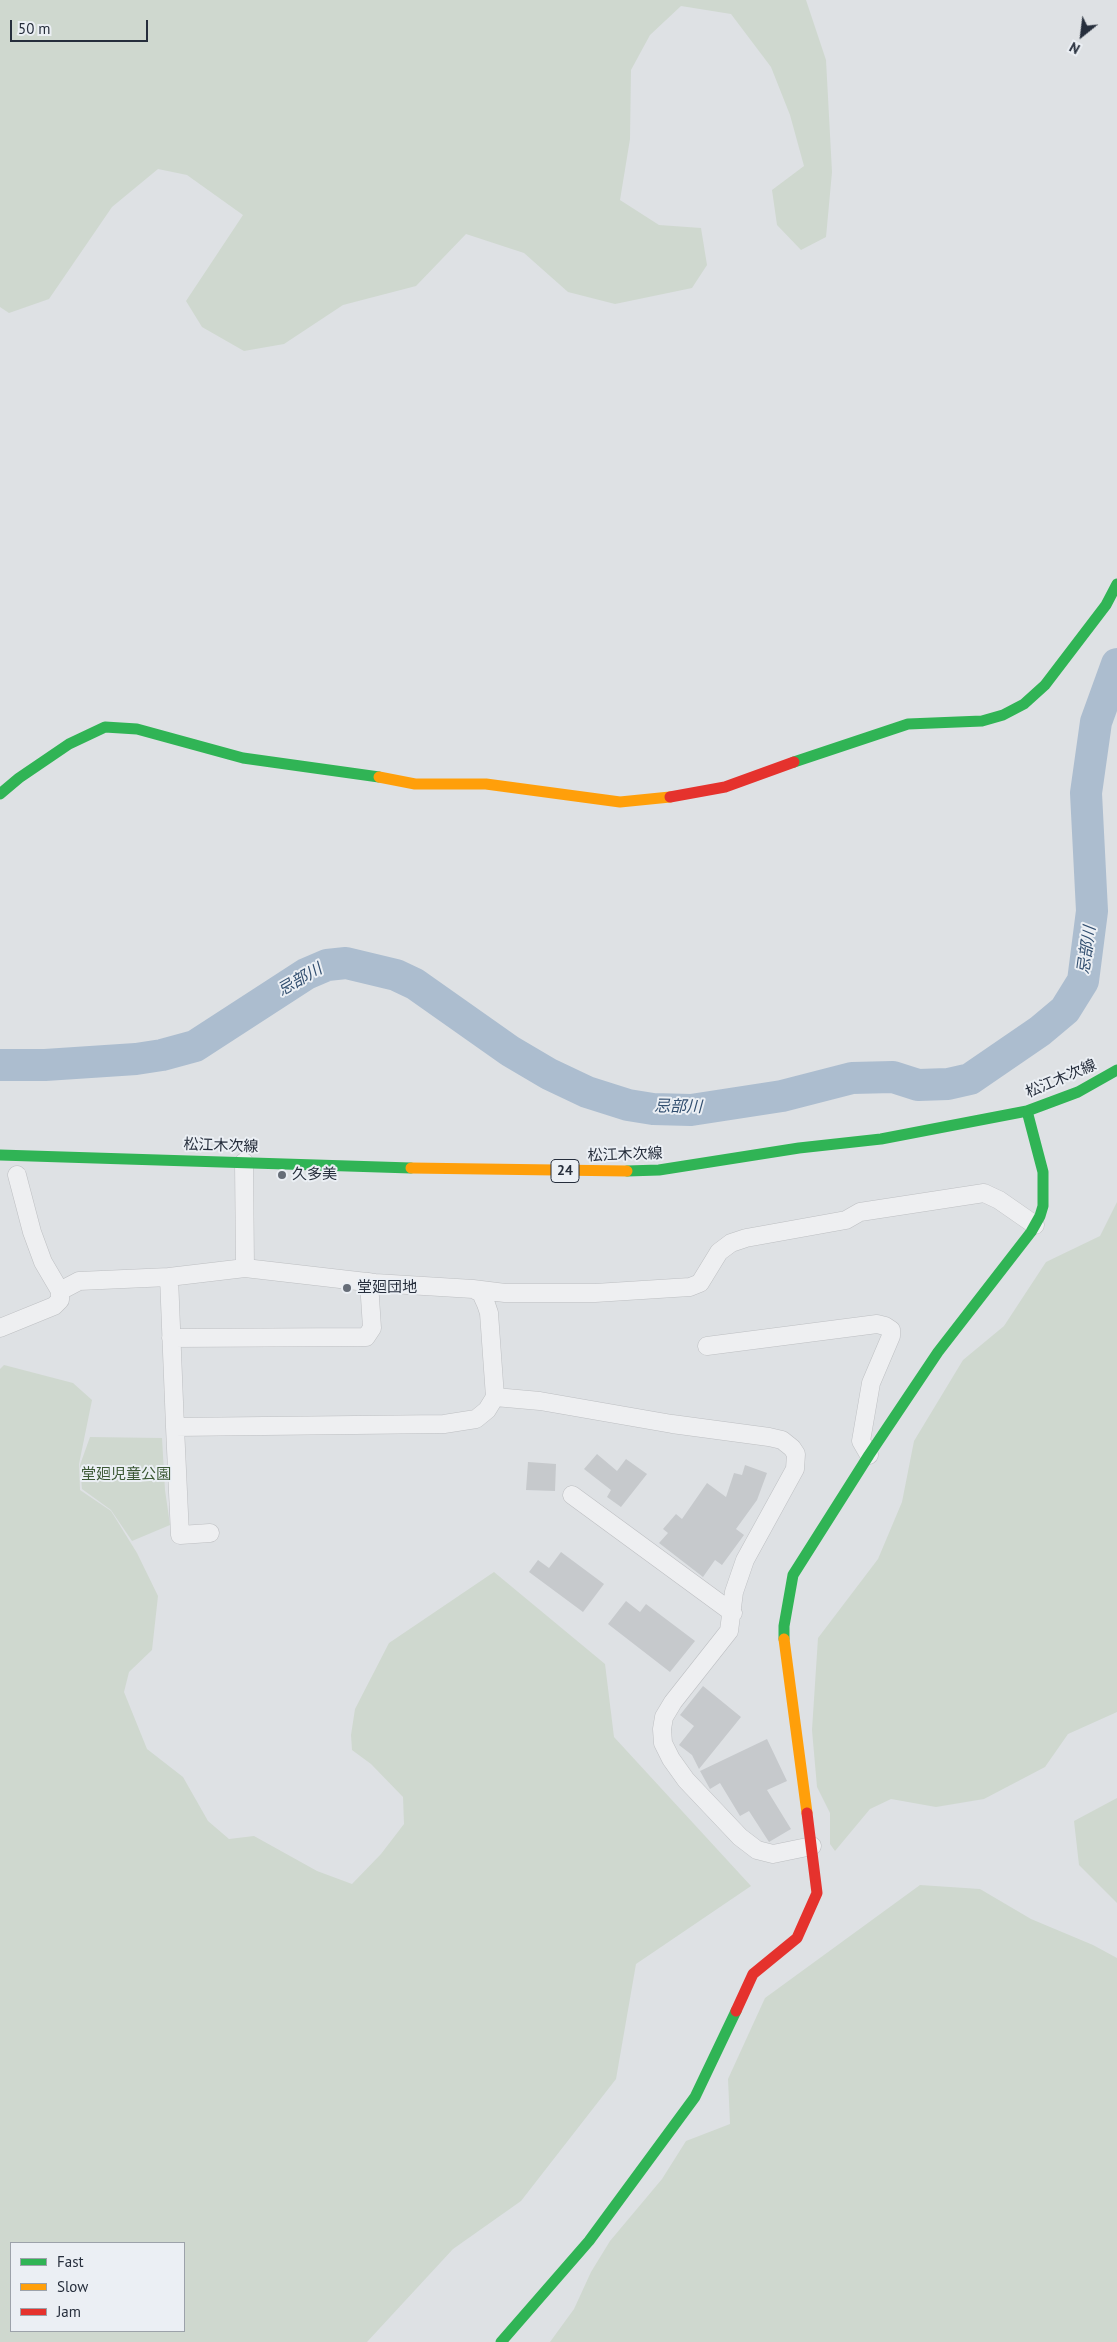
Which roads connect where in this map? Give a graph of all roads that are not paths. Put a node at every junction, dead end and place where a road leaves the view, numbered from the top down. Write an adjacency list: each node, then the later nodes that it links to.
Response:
1 (1117, 584): 2 (street)
2 (0, 794)
3 (1117, 1070): 4 (street, 松江木次線 / 24)
4 (1027, 1111): 6 (street, 松江木次線 / 24); 8 (street)
5 (0, 1155): 6 (street, 松江木次線 / 24)
6 (244, 1162): 9 (street)
7 (17, 1175): 13 (street)
8 (1035, 1225): 12 (street); 19 (street)
9 (245, 1268): 10 (street); 11 (street)
10 (169, 1277): 13 (street); 15 (street)
11 (369, 1282): 12 (street); 15 (street)
12 (473, 1289): 17 (street)
13 (60, 1291): 14 (street)
14 (0, 1328)
15 (171, 1338): 18 (street)
16 (707, 1346): 19 (street)
17 (495, 1397): 18 (street); 22 (street)
18 (174, 1427): 21 (street)
19 (869, 1454): 23 (street)
20 (572, 1495): 22 (street)
21 (210, 1533)
22 (733, 1613): 23 (street)
23 (812, 1846): 24 (street)
24 (501, 2342)

